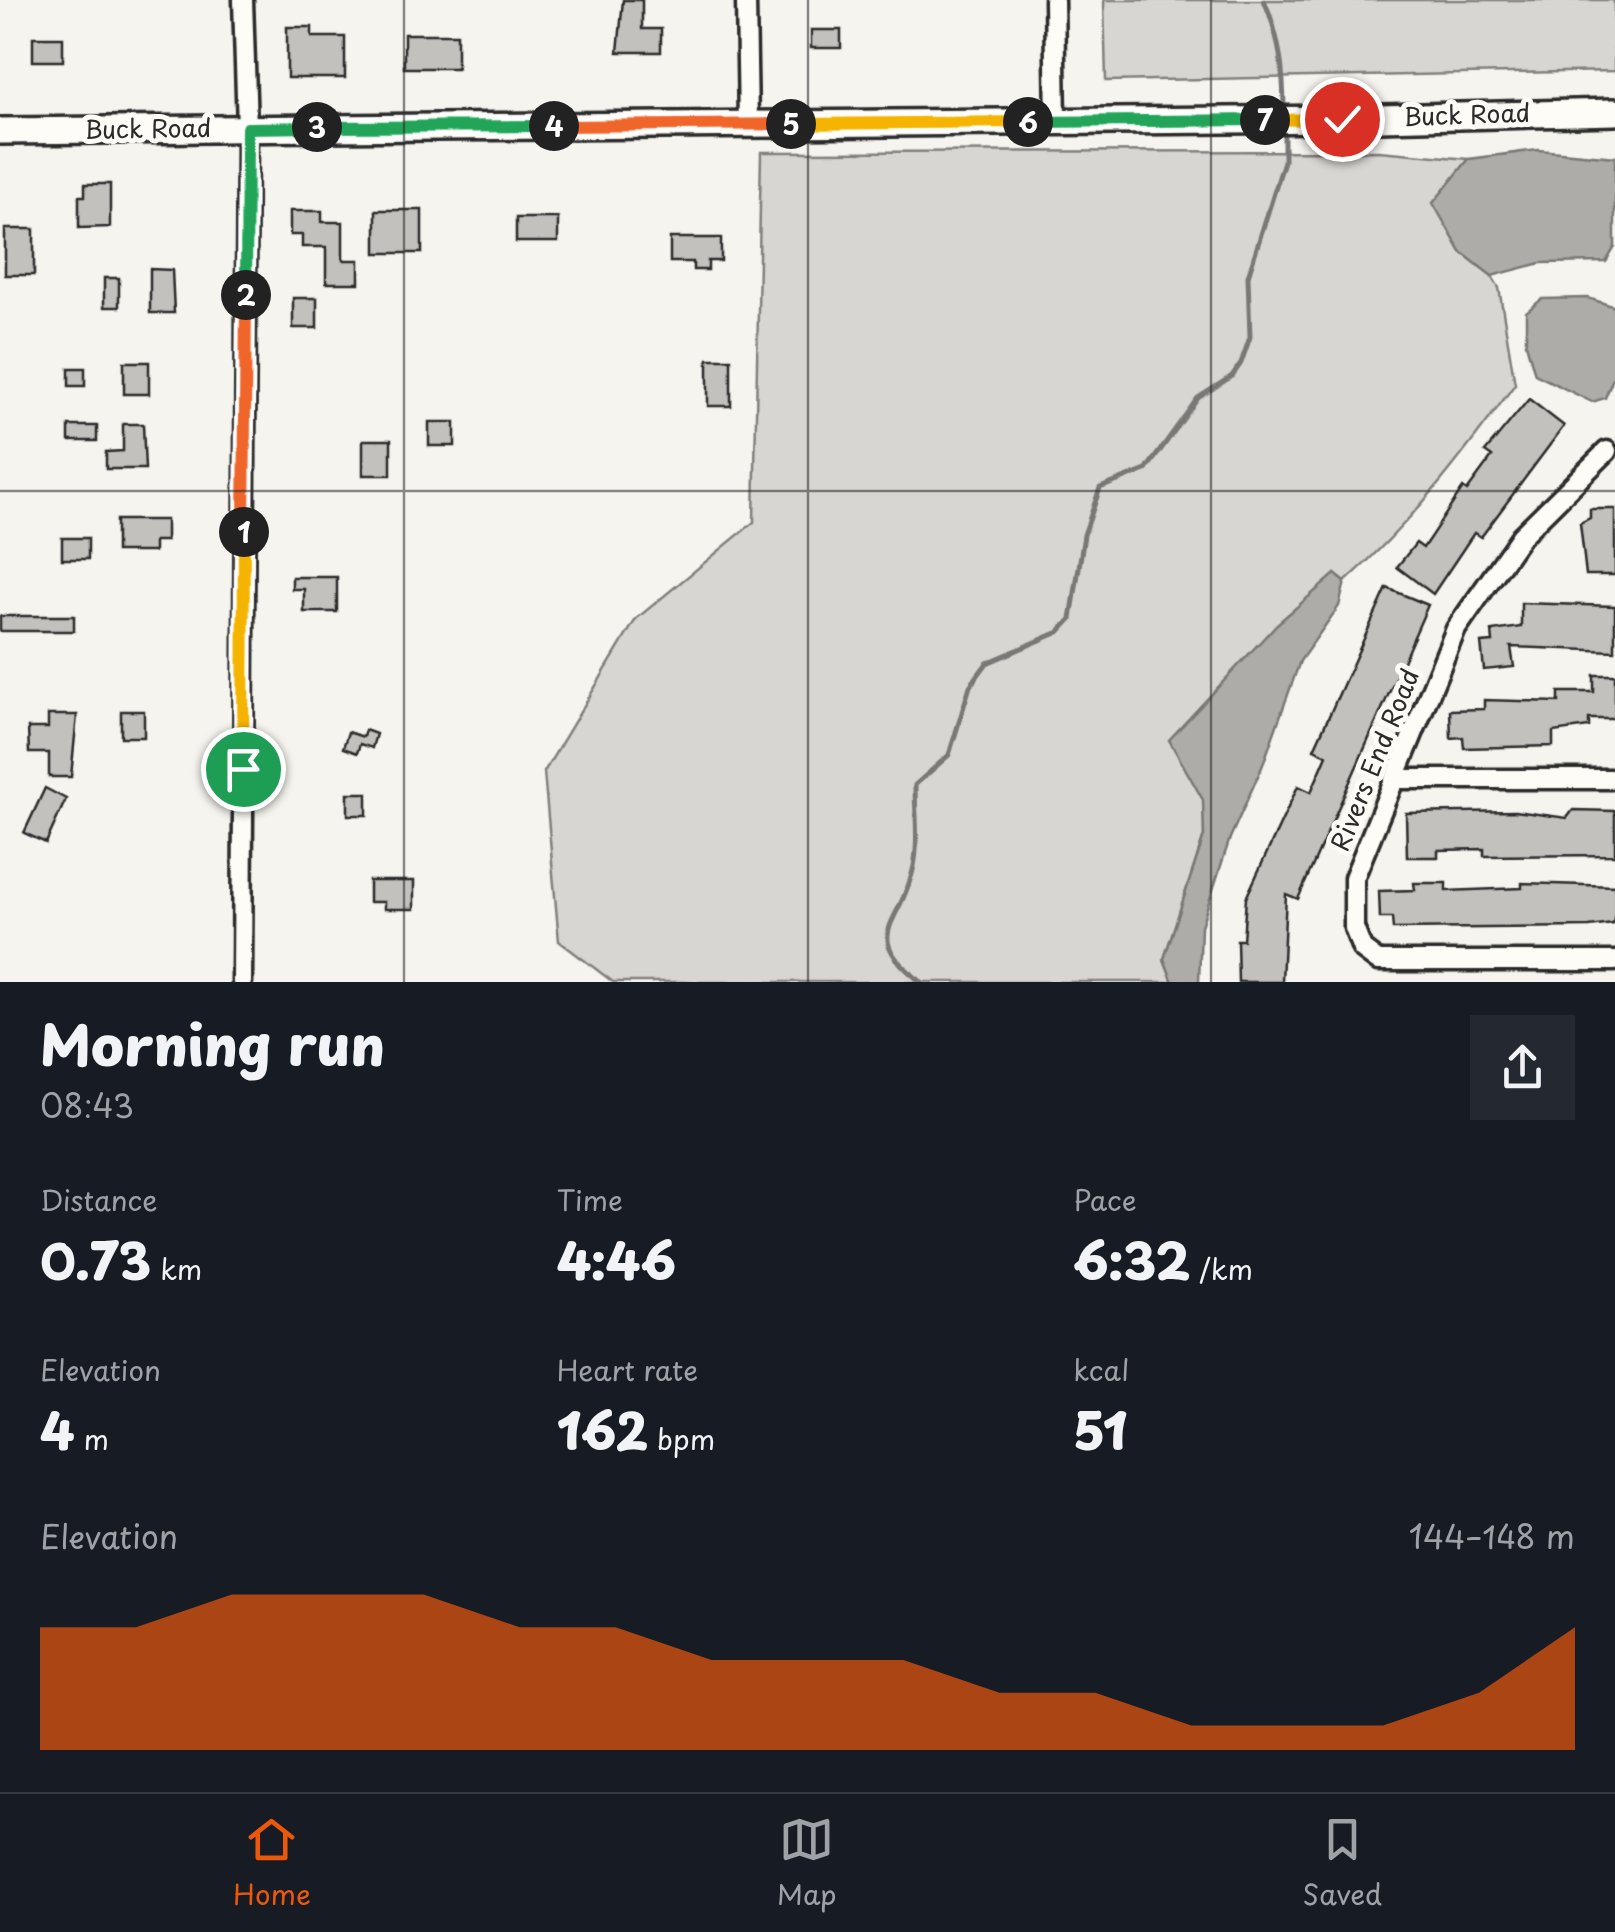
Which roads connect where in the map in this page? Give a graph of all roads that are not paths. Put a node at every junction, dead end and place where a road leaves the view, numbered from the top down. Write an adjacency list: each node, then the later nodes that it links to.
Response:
1 (243, 0): 7 (street)
2 (746, 0): 6 (street)
3 (1054, 0): 5 (street)
4 (1615, 112): 5 (street, Buck Road)
5 (1056, 122): 6 (street, Buck Road)
6 (748, 124): 7 (street, Buck Road)
7 (247, 128): 8 (street, Buck Road); 13 (street)
8 (0, 131)
9 (1607, 450): 10 (street, Rivers End Road)
10 (1394, 779): 11 (street); 12 (street, Rivers End Road)
11 (1611, 779)
12 (1615, 960)
13 (242, 982)

